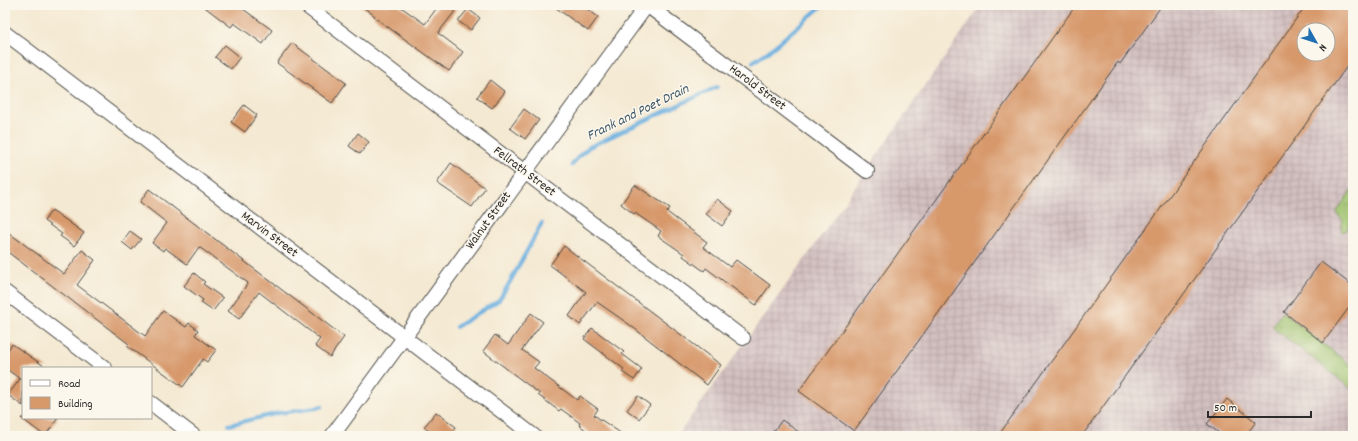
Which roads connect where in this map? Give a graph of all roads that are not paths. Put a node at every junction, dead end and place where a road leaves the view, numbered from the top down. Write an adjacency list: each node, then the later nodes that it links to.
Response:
1 (305, 5): 5 (street, Fellrath Street)
2 (647, 5): 4 (street, Harold Street); 5 (street, Walnut Street)
3 (5, 33): 7 (street, Marvin Street)
4 (867, 171)
5 (524, 172): 7 (street, Walnut Street); 8 (street, Fellrath Street)
6 (5, 292): 9 (street)
7 (404, 337): 12 (street, Walnut Street); 13 (street, Marvin Street)
8 (743, 338)
9 (104, 367)
10 (152, 404): 11 (street)
11 (194, 436)
12 (332, 436)
13 (534, 436)

